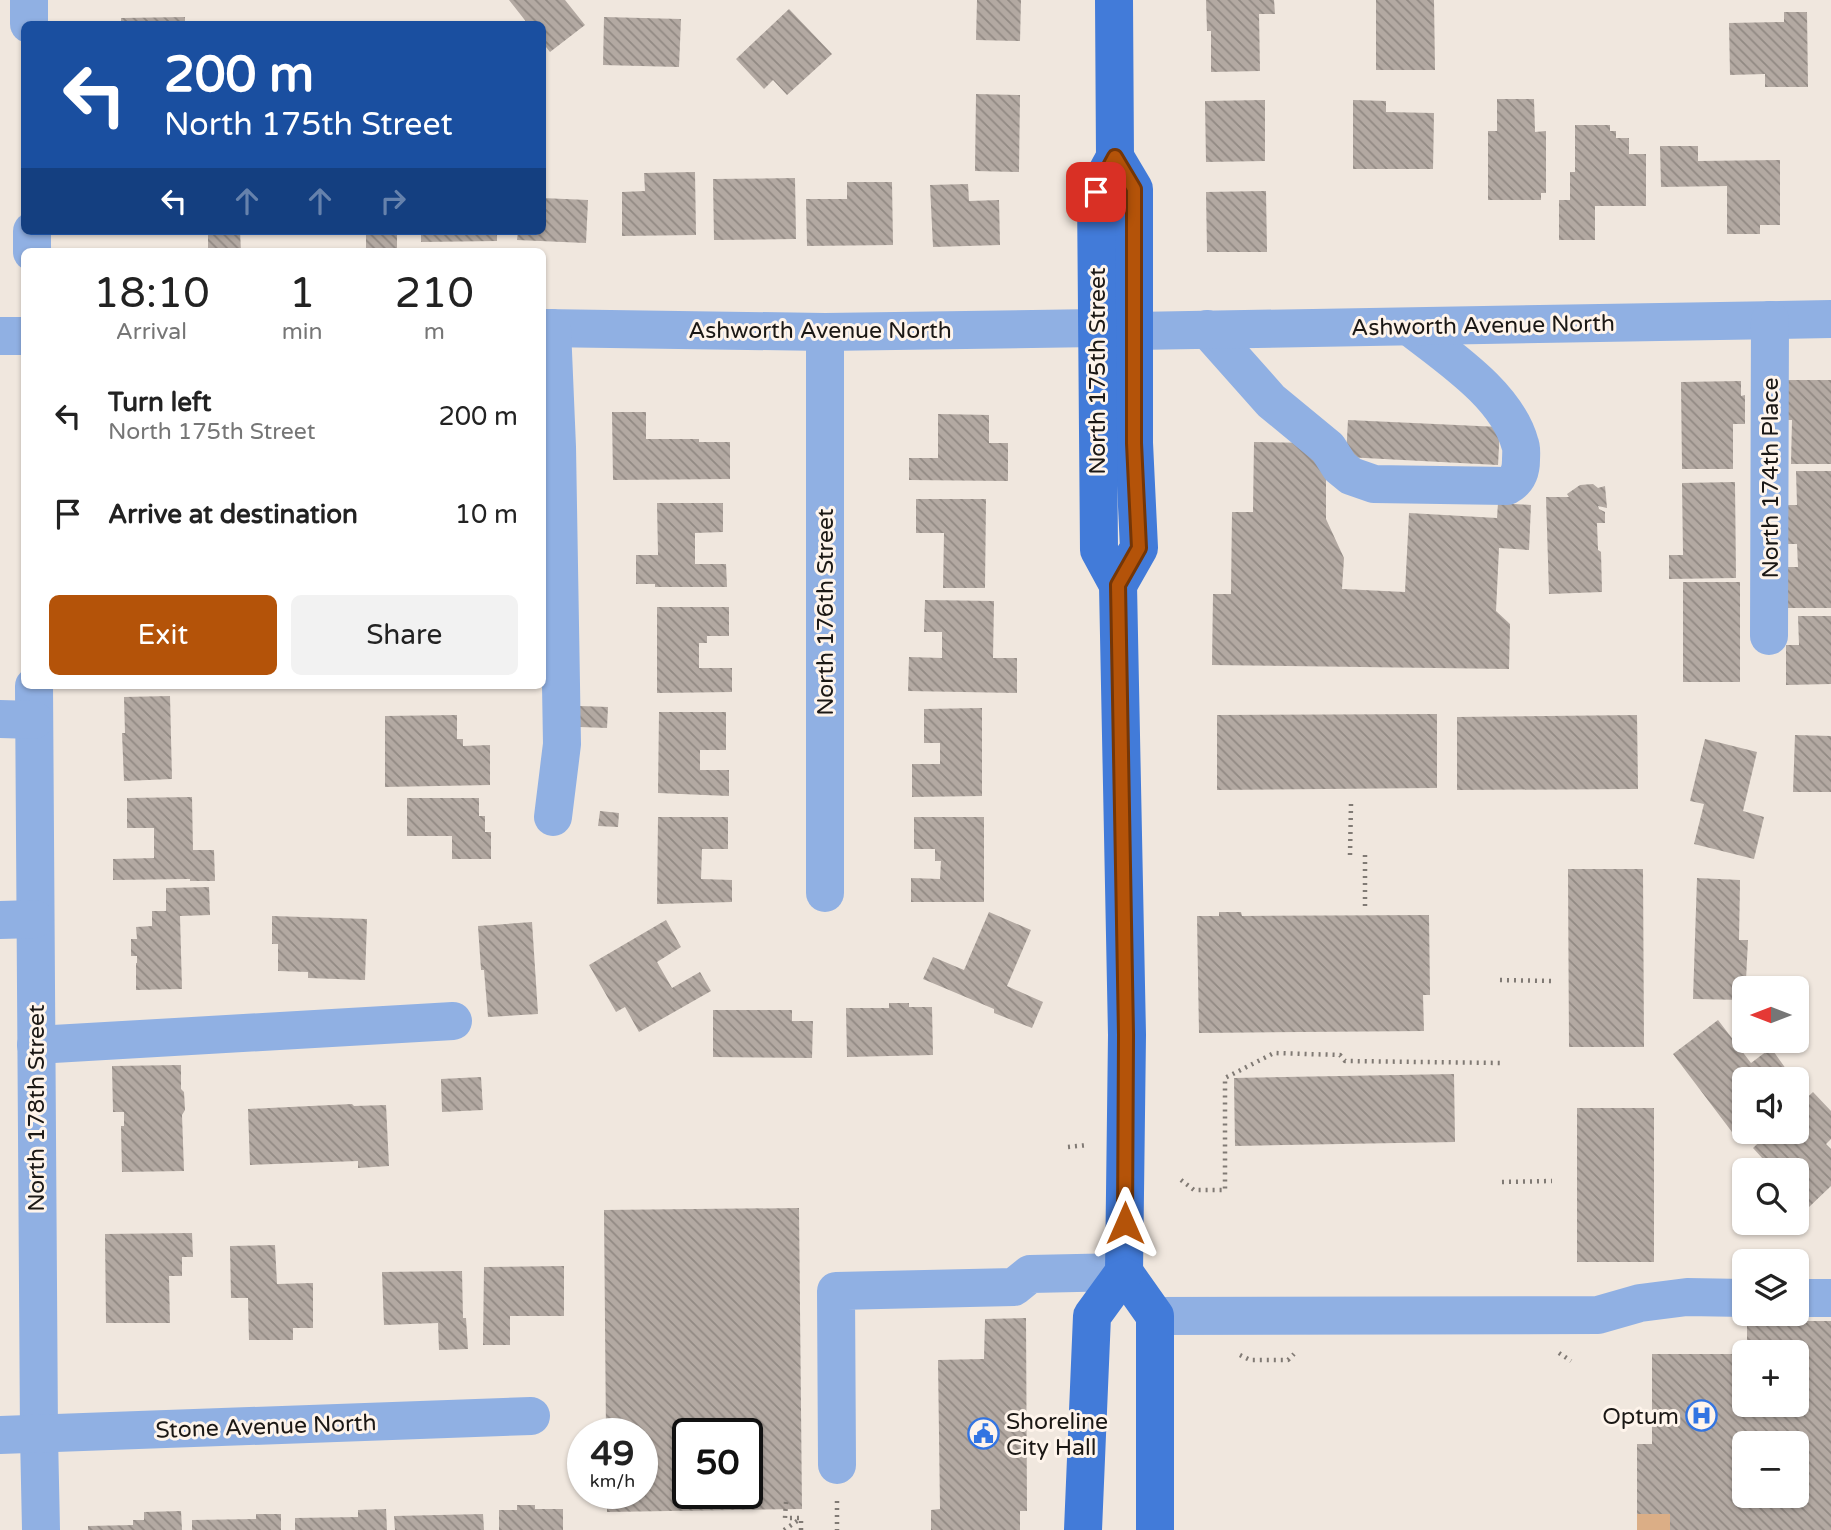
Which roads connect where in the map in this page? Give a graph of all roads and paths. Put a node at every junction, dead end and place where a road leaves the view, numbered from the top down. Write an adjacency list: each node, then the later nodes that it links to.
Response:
1 (29, 0): 3 (street)
2 (1114, 0): 4 (main road, North 175th Street)
3 (30, 21)
4 (1115, 157): 9 (main road, North 175th Street); 11 (main road, North 175th Street)
5 (1831, 319): 6 (street, Ashworth Avenue North)
6 (1770, 320): 7 (street, Ashworth Avenue North); 16 (street, North 174th Place)
7 (1410, 327): 10 (street, Ashworth Avenue North); 10 (street)
8 (547, 328): 12 (street, Ashworth Avenue North); 19 (street)
9 (1097, 328): 12 (street, Ashworth Avenue North); 15 (main road, North 175th Street)
10 (1207, 329): 11 (street, Ashworth Avenue North)
11 (1134, 331): 15 (main road, North 175th Street)
12 (825, 332): 22 (street, North 176th Street)
13 (0, 336): 14 (street)
14 (21, 336)
15 (1118, 585): 33 (main road, North 175th Street)
16 (1769, 636)
17 (23, 708): 24 (street, North 178th Street)
18 (1351, 804): 20 (path)
19 (553, 817)
20 (1350, 855)
21 (1365, 855): 23 (path)
22 (825, 893)
23 (1365, 909)
24 (17, 920): 28 (street, North 178th Street)
25 (1500, 980): 26 (path)
26 (1551, 981)
27 (453, 1021): 28 (street)
28 (36, 1045): 40 (street, North 178th Street)
29 (1501, 1063): 30 (path)
30 (1181, 1181)
31 (1552, 1181): 32 (path)
32 (1502, 1182)
33 (1124, 1272): 37 (main road); 41 (street); 47 (main road)
34 (1732, 1298): 37 (street)
35 (1809, 1298): 36 (street)
36 (1831, 1298)
37 (1155, 1316): 48 (main road)
38 (531, 1416): 40 (street, Stone Avenue North)
39 (0, 1435): 40 (street, Stone Avenue North)
40 (39, 1435): 44 (street, North 178th Street)
41 (837, 1465)
42 (786, 1502): 43 (path)
43 (801, 1518): 45 (path); 46 (path)
44 (41, 1530)
45 (783, 1530)
46 (802, 1530)
47 (1083, 1530)
48 (1155, 1530)

